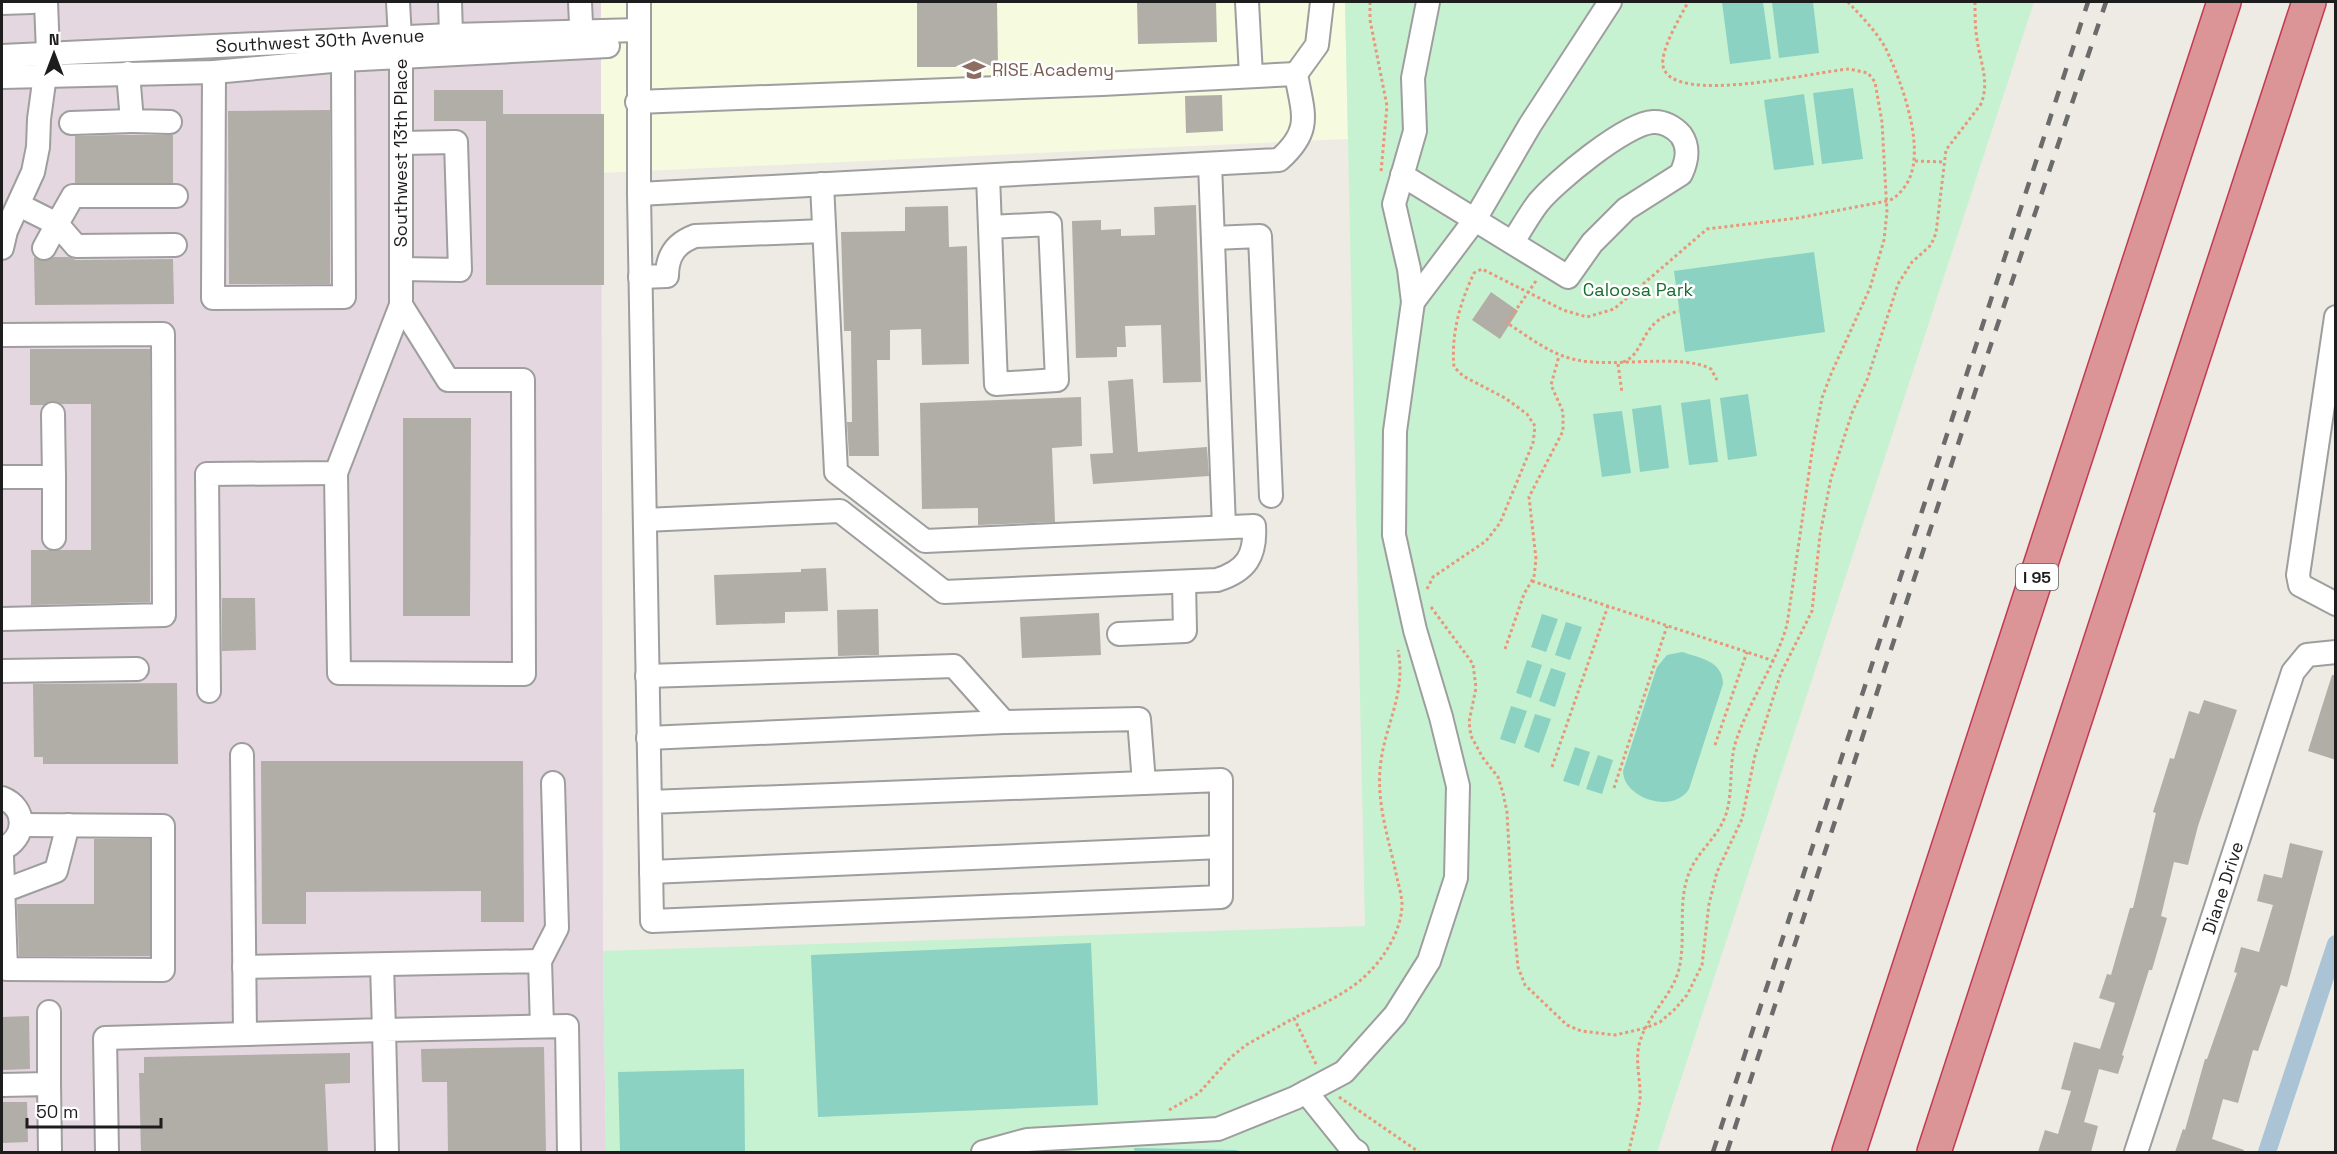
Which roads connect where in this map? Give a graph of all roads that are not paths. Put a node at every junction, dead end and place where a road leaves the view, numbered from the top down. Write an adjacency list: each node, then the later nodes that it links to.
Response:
1 (32, 2): 13 (street)
2 (46, 2): 20 (street)
3 (398, 2): 17 (street, Southwest 13th Place)
4 (450, 2): 14 (street)
5 (580, 2): 15 (street)
6 (639, 2): 16 (street)
7 (1247, 2): 24 (street)
8 (1322, 2): 23 (street)
9 (1428, 2): 32 (street)
10 (1610, 2): 38 (street)
11 (2224, 2): 101 (highway, I 95)
12 (2309, 2): 102 (highway)
13 (2, 3)
14 (451, 35): 15 (street, Southwest 30th Avenue); 17 (street, Southwest 30th Avenue)
15 (582, 38): 16 (street, Southwest 30th Avenue); 17 (street, Southwest 30th Avenue)
16 (638, 38): 26 (street)
17 (401, 47): 19 (street, Southwest 30th Avenue); 20 (street, Southwest 30th Avenue); 30 (street, Southwest 13th Place)
18 (2, 56): 20 (street, Southwest 30th Avenue)
19 (343, 60): 21 (street, Southwest 30th Avenue); 21 (street)
20 (46, 64): 22 (street, Southwest 30th Avenue); 25 (street, Southwest 30th Avenue); 37 (street)
21 (214, 72): 22 (street, Southwest 30th Avenue)
22 (128, 74): 27 (street)
23 (1296, 74): 24 (street); 31 (street)
24 (1251, 75): 26 (street)
25 (2, 77)
26 (637, 102): 35 (street)
27 (132, 121): 28 (street); 29 (street)
28 (170, 122)
29 (71, 123)
30 (401, 143): 47 (street, Southwest 13th Place); 47 (street)
31 (1210, 164): 33 (street); 42 (street)
32 (1402, 175): 38 (street); 49 (street)
33 (988, 176): 34 (street); 40 (street)
34 (822, 184): 35 (street); 41 (street)
35 (639, 194): 48 (street)
36 (176, 196): 39 (street)
37 (19, 205): 39 (street); 45 (street)
38 (1474, 221): 43 (street); 49 (street)
39 (57, 224): 44 (street); 46 (street)
40 (990, 227): 40 (street)
41 (824, 231): 48 (street); 59 (street)
42 (1213, 238): 57 (street); 59 (street)
43 (1513, 242): 43 (street)
44 (175, 245)
45 (2, 248)
46 (44, 248)
47 (401, 269): 50 (street, Southwest 13th Place)
48 (640, 277): 58 (street)
49 (1413, 302): 93 (street)
50 (401, 305): 54 (street); 54 (street)
51 (2336, 317): 62 (street)
52 (2, 335): 63 (street)
53 (53, 414): 56 (street)
54 (336, 473): 69 (street)
55 (2, 477): 56 (street)
56 (54, 477): 60 (street)
57 (1271, 496)
58 (645, 520): 61 (street); 68 (street)
59 (1224, 527): 61 (street)
60 (54, 538)
61 (1184, 582): 64 (street)
62 (2336, 604)
63 (2, 619)
64 (1119, 634)
65 (2336, 652): 103 (street, Diane Drive)
66 (137, 669): 67 (street)
67 (2, 671)
68 (647, 676): 70 (street); 71 (street)
69 (209, 691)
70 (1004, 722): 71 (street); 74 (street)
71 (648, 738): 76 (street)
72 (242, 755): 86 (street)
73 (553, 783): 84 (street)
74 (1144, 783): 76 (street); 79 (street)
75 (2, 798): 77 (street)
76 (650, 802): 82 (street)
77 (21, 825): 78 (street); 80 (street)
78 (68, 825): 83 (street); 83 (street)
79 (1221, 847): 82 (street); 82 (street)
80 (2, 849)
81 (2, 856): 83 (street)
82 (651, 872)
83 (3, 891)
84 (540, 961): 85 (street); 88 (street)
85 (382, 964): 86 (street); 89 (street)
86 (244, 967): 90 (street)
87 (49, 1012): 91 (street)
88 (542, 1026): 89 (street); 98 (street)
89 (384, 1030): 90 (street); 97 (street)
90 (245, 1034): 96 (street)
91 (49, 1084): 92 (street); 95 (street)
92 (2, 1085)
93 (1306, 1092): 94 (street); 100 (street)
94 (1116, 1144): 99 (street)
95 (50, 1152)
96 (107, 1152)
97 (387, 1152)
98 (568, 1152)
99 (983, 1152)
100 (1357, 1152)
101 (1849, 1152)
102 (1934, 1152)
103 (2136, 1152)

